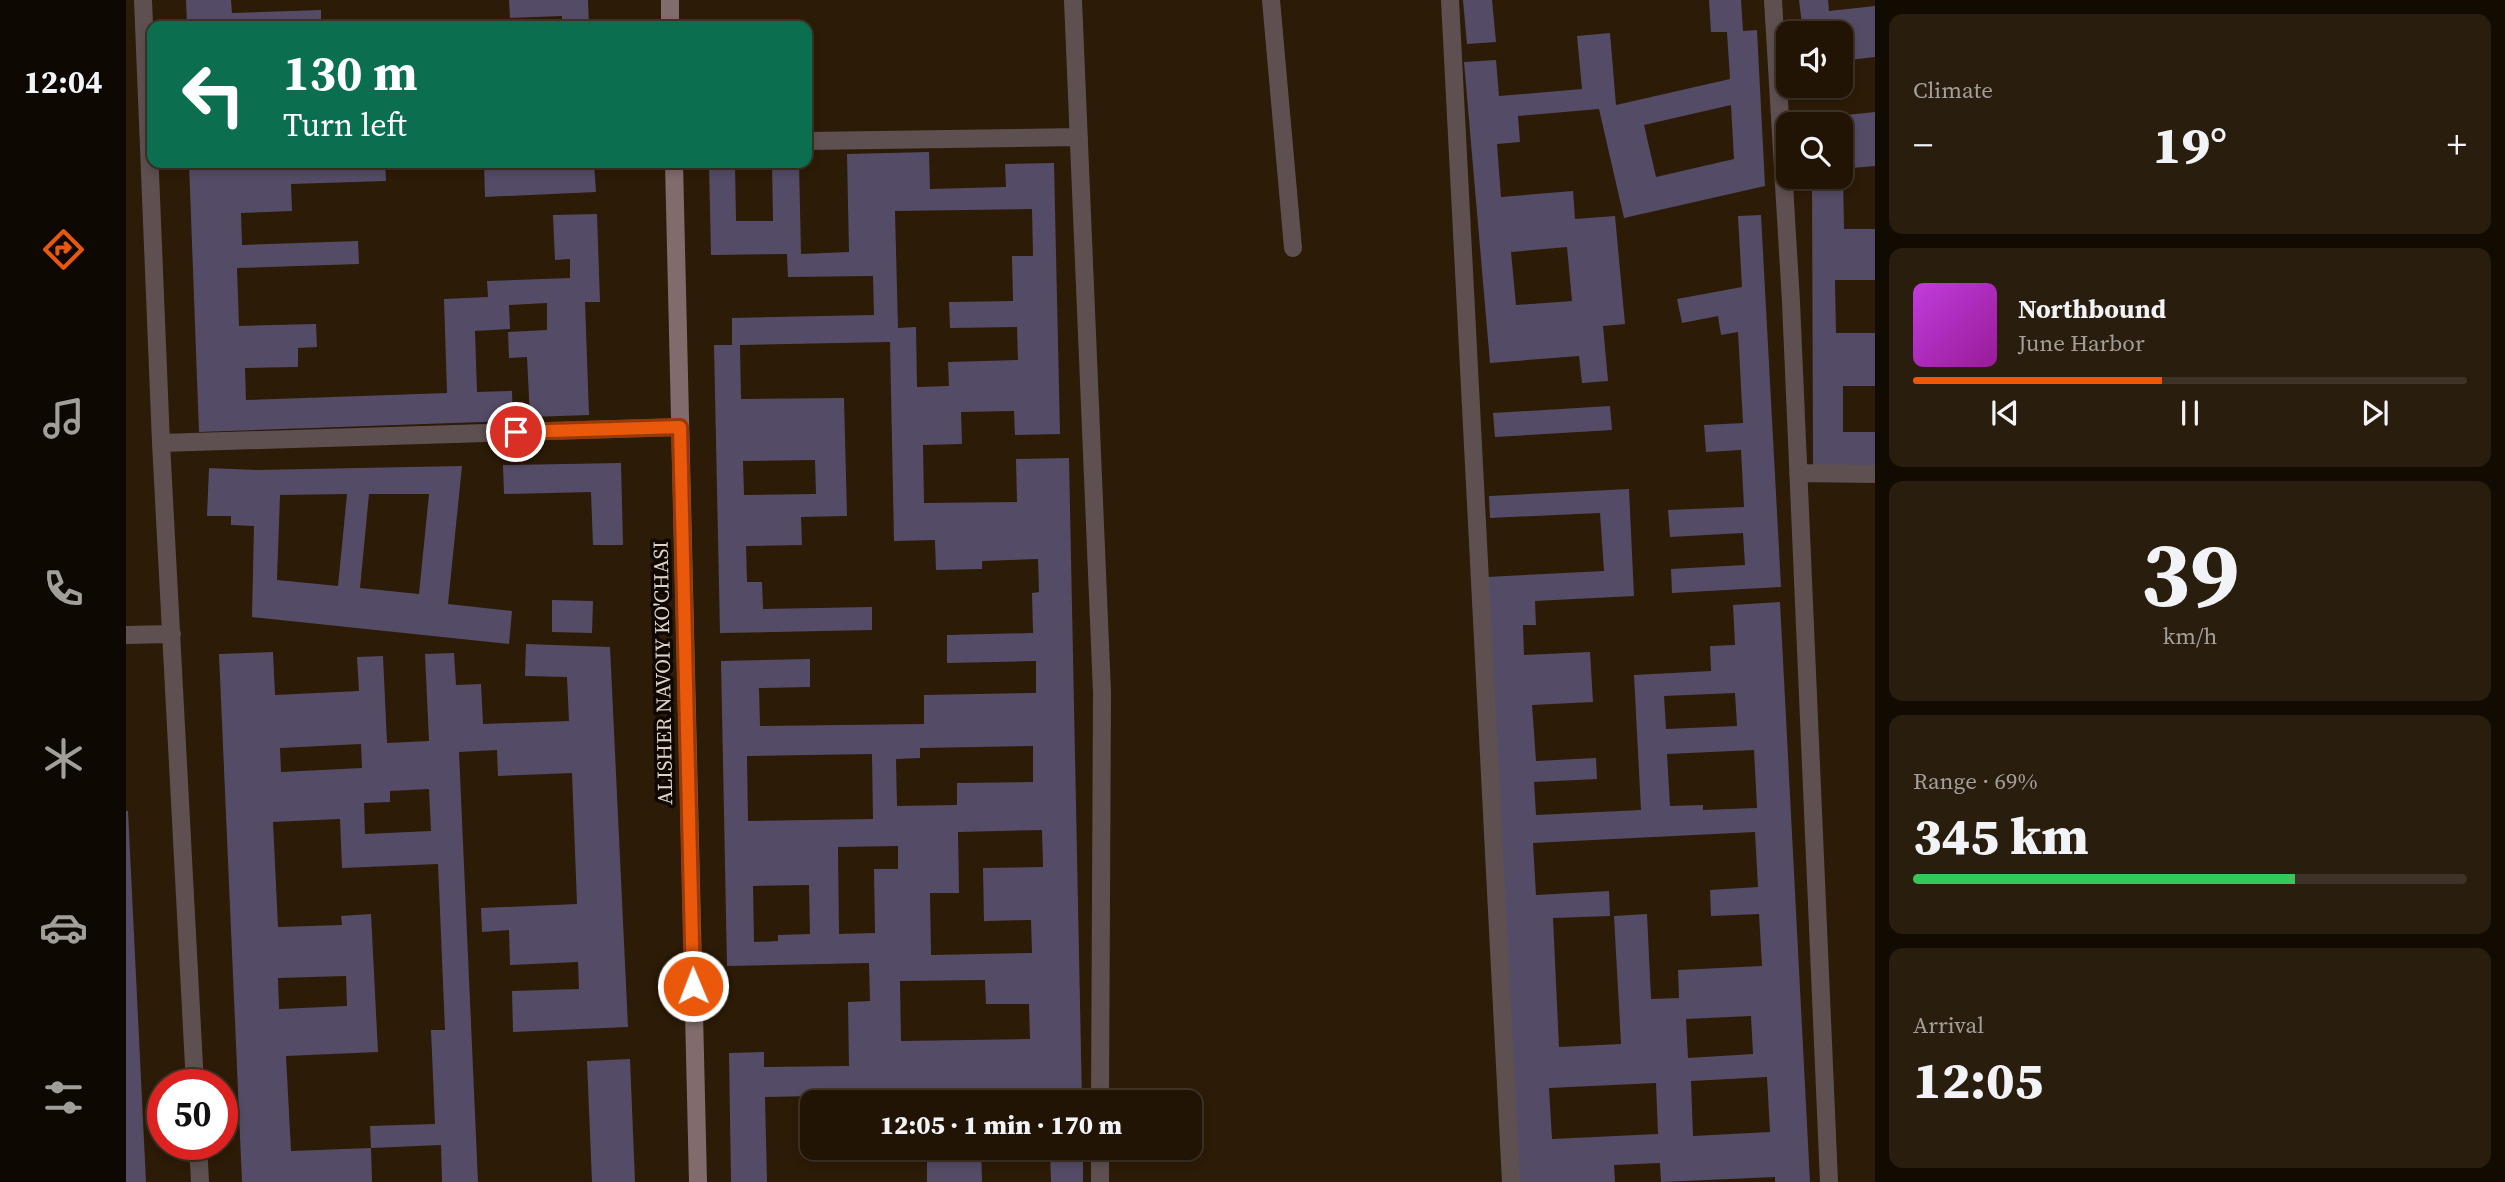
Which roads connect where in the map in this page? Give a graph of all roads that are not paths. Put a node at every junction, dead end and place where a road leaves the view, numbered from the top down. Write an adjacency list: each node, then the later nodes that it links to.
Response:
1 (143, 0): 8 (street)
2 (670, 0): 7 (main road)
3 (1073, 0): 9 (street)
4 (1272, 0): 13 (street)
5 (1450, 0): 27 (street)
6 (1773, 0): 16 (street)
7 (670, 21)
8 (147, 98)
9 (1079, 137): 10 (street); 21 (street)
10 (812, 141)
11 (150, 168): 15 (street)
12 (674, 168): 14 (main road, ALISHER NAVOIY KO'CHASI)
13 (1293, 248)
14 (680, 427): 15 (street); 25 (main road, ALISHER NAVOIY KO'CHASI)
15 (161, 443): 18 (street)
16 (1798, 473): 17 (street); 28 (street)
17 (1875, 474)
18 (172, 634): 19 (street); 20 (street)
19 (126, 635)
20 (194, 1069)
21 (1101, 1090)
22 (199, 1160): 24 (street)
23 (1100, 1160): 26 (street)
24 (200, 1182)
25 (698, 1182)
26 (1100, 1182)
27 (1511, 1182)
28 (1829, 1182)

